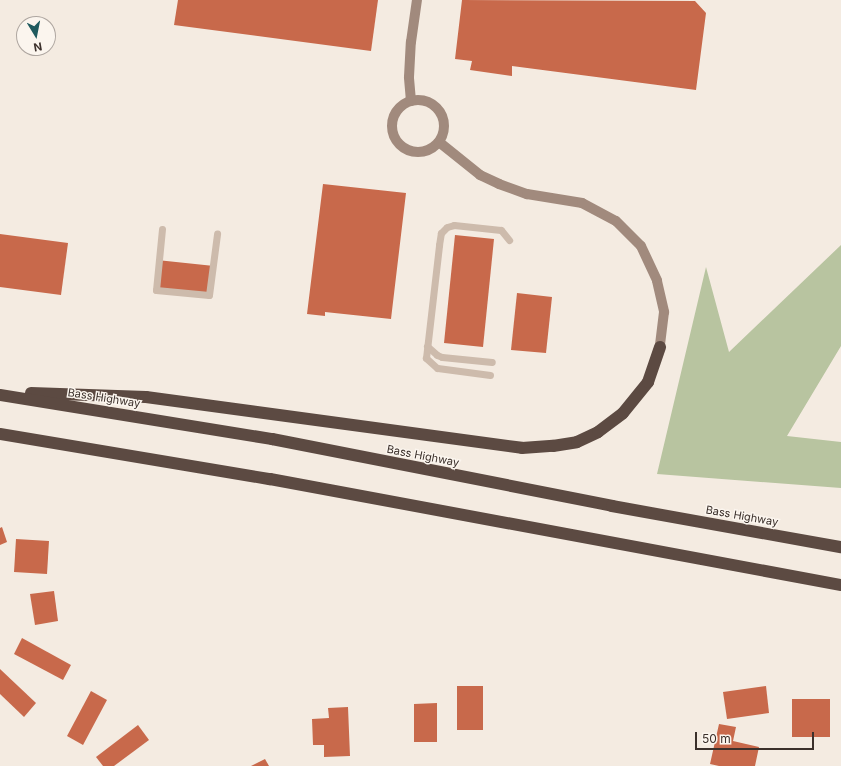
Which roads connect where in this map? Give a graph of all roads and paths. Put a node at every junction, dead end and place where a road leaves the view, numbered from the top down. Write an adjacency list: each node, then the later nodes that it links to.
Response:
1 (417, 0): 2 (street)
2 (411, 101): 3 (street); 3 (street)
3 (439, 142): 8 (street)
4 (162, 229): 5 (lane)
5 (217, 234)
6 (509, 240): 7 (lane)
7 (427, 346): 9 (lane); 10 (lane)
8 (660, 347): 11 (highway)
9 (492, 362)
10 (490, 375)
11 (0, 393): 13 (highway, Bass Highway)
12 (0, 434): 14 (highway)
13 (841, 547)
14 (841, 585)

